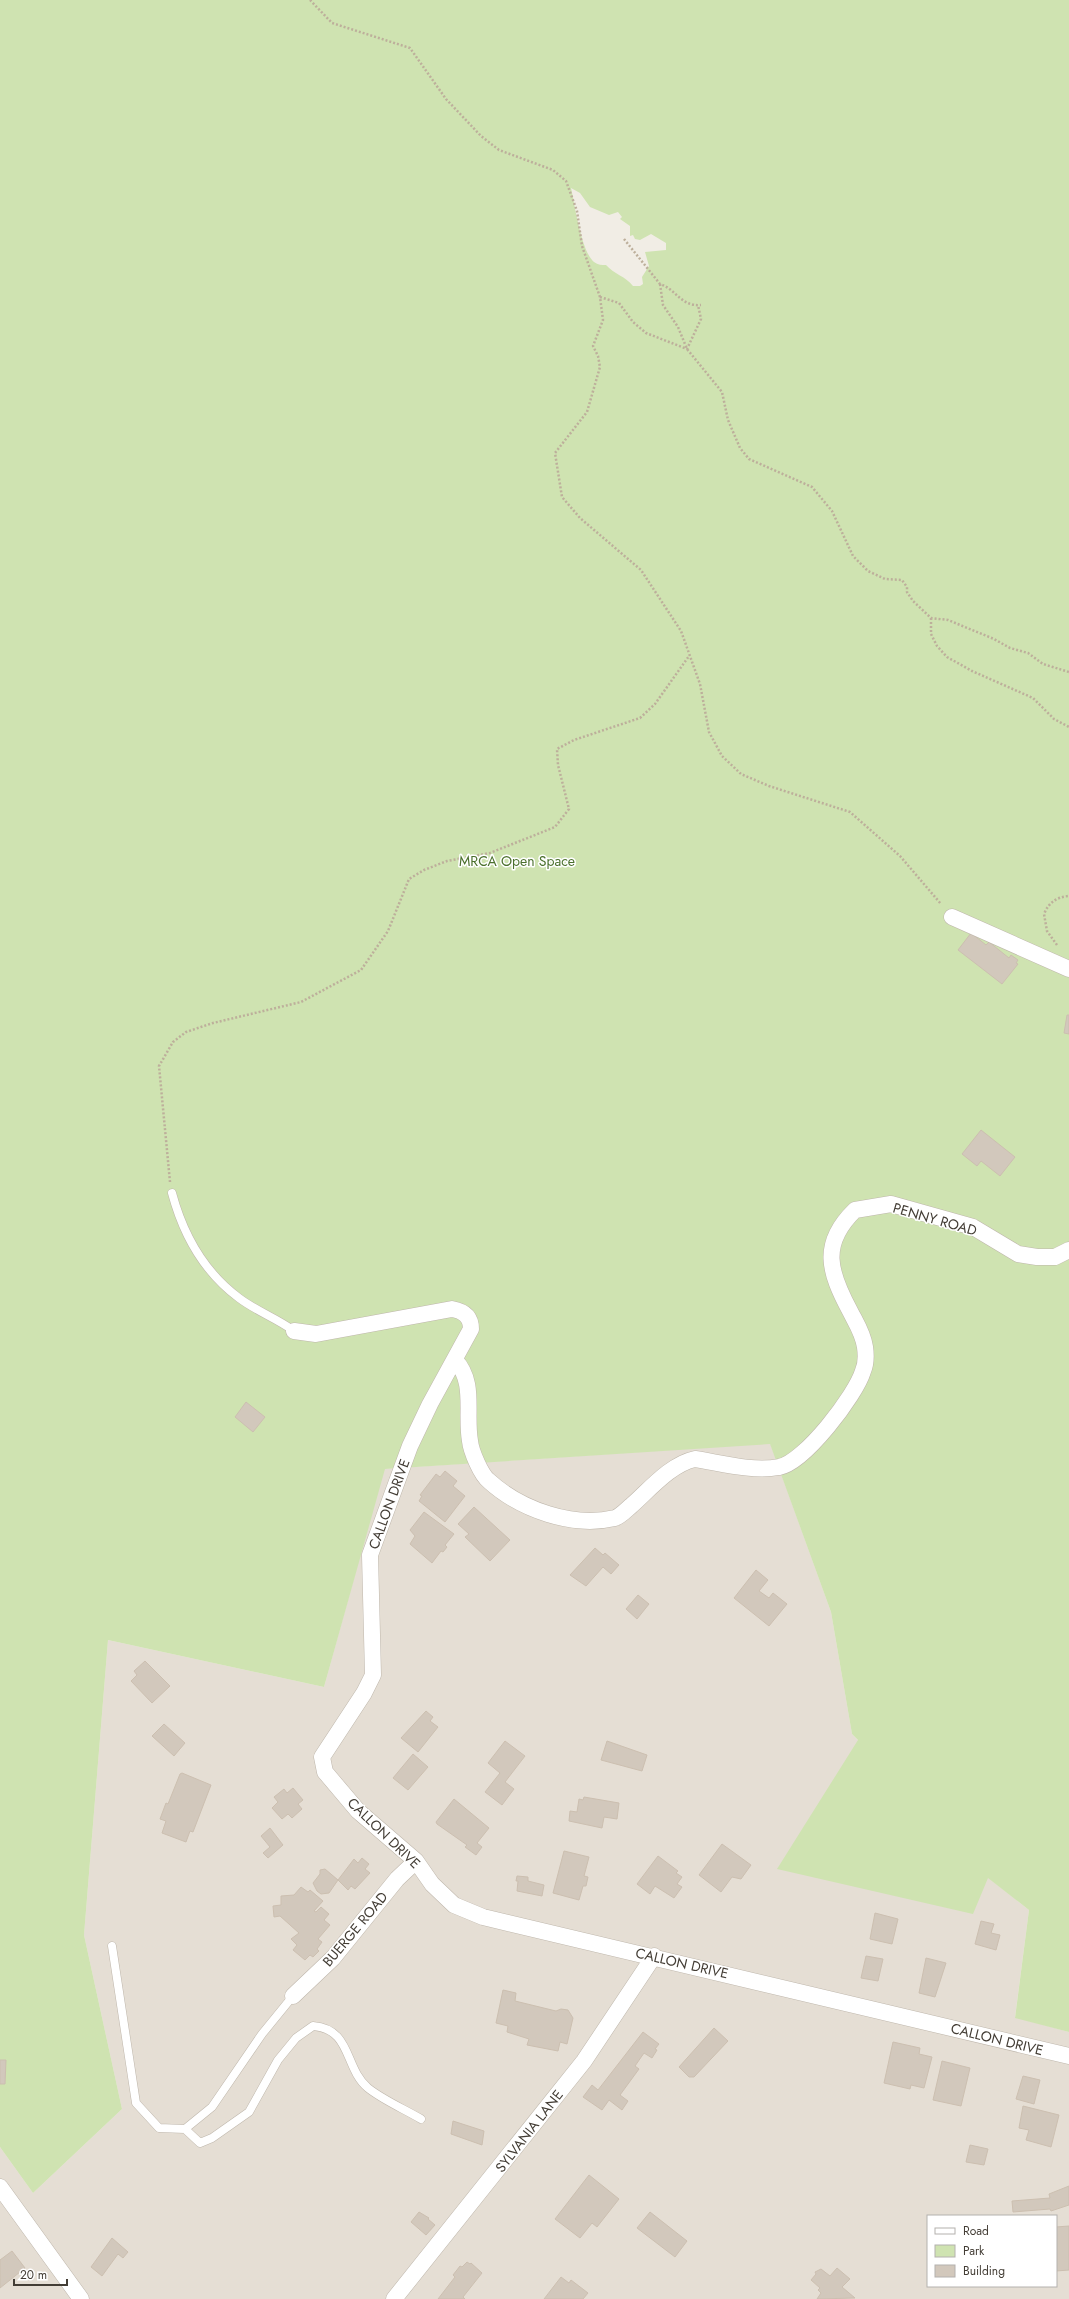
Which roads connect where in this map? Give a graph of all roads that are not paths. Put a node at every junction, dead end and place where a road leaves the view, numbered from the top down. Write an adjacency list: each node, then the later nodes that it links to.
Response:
1 (952, 917): 2 (street)
2 (1069, 969)
3 (172, 1193): 5 (lane)
4 (1069, 1250): 6 (street, PENNY ROAD)
5 (294, 1332): 6 (street, CALLON DRIVE)
6 (454, 1360): 7 (street, CALLON DRIVE)
7 (416, 1861): 9 (street, CALLON DRIVE); 10 (street, BUERGE ROAD)
8 (112, 1946): 13 (lane)
9 (654, 1956): 11 (street, CALLON DRIVE); 16 (street, SYLVANIA LANE)
10 (294, 1996): 13 (lane)
11 (1069, 2056)
12 (421, 2119): 13 (lane)
13 (185, 2128)
14 (0, 2187): 15 (street)
15 (81, 2299)
16 (394, 2299)

